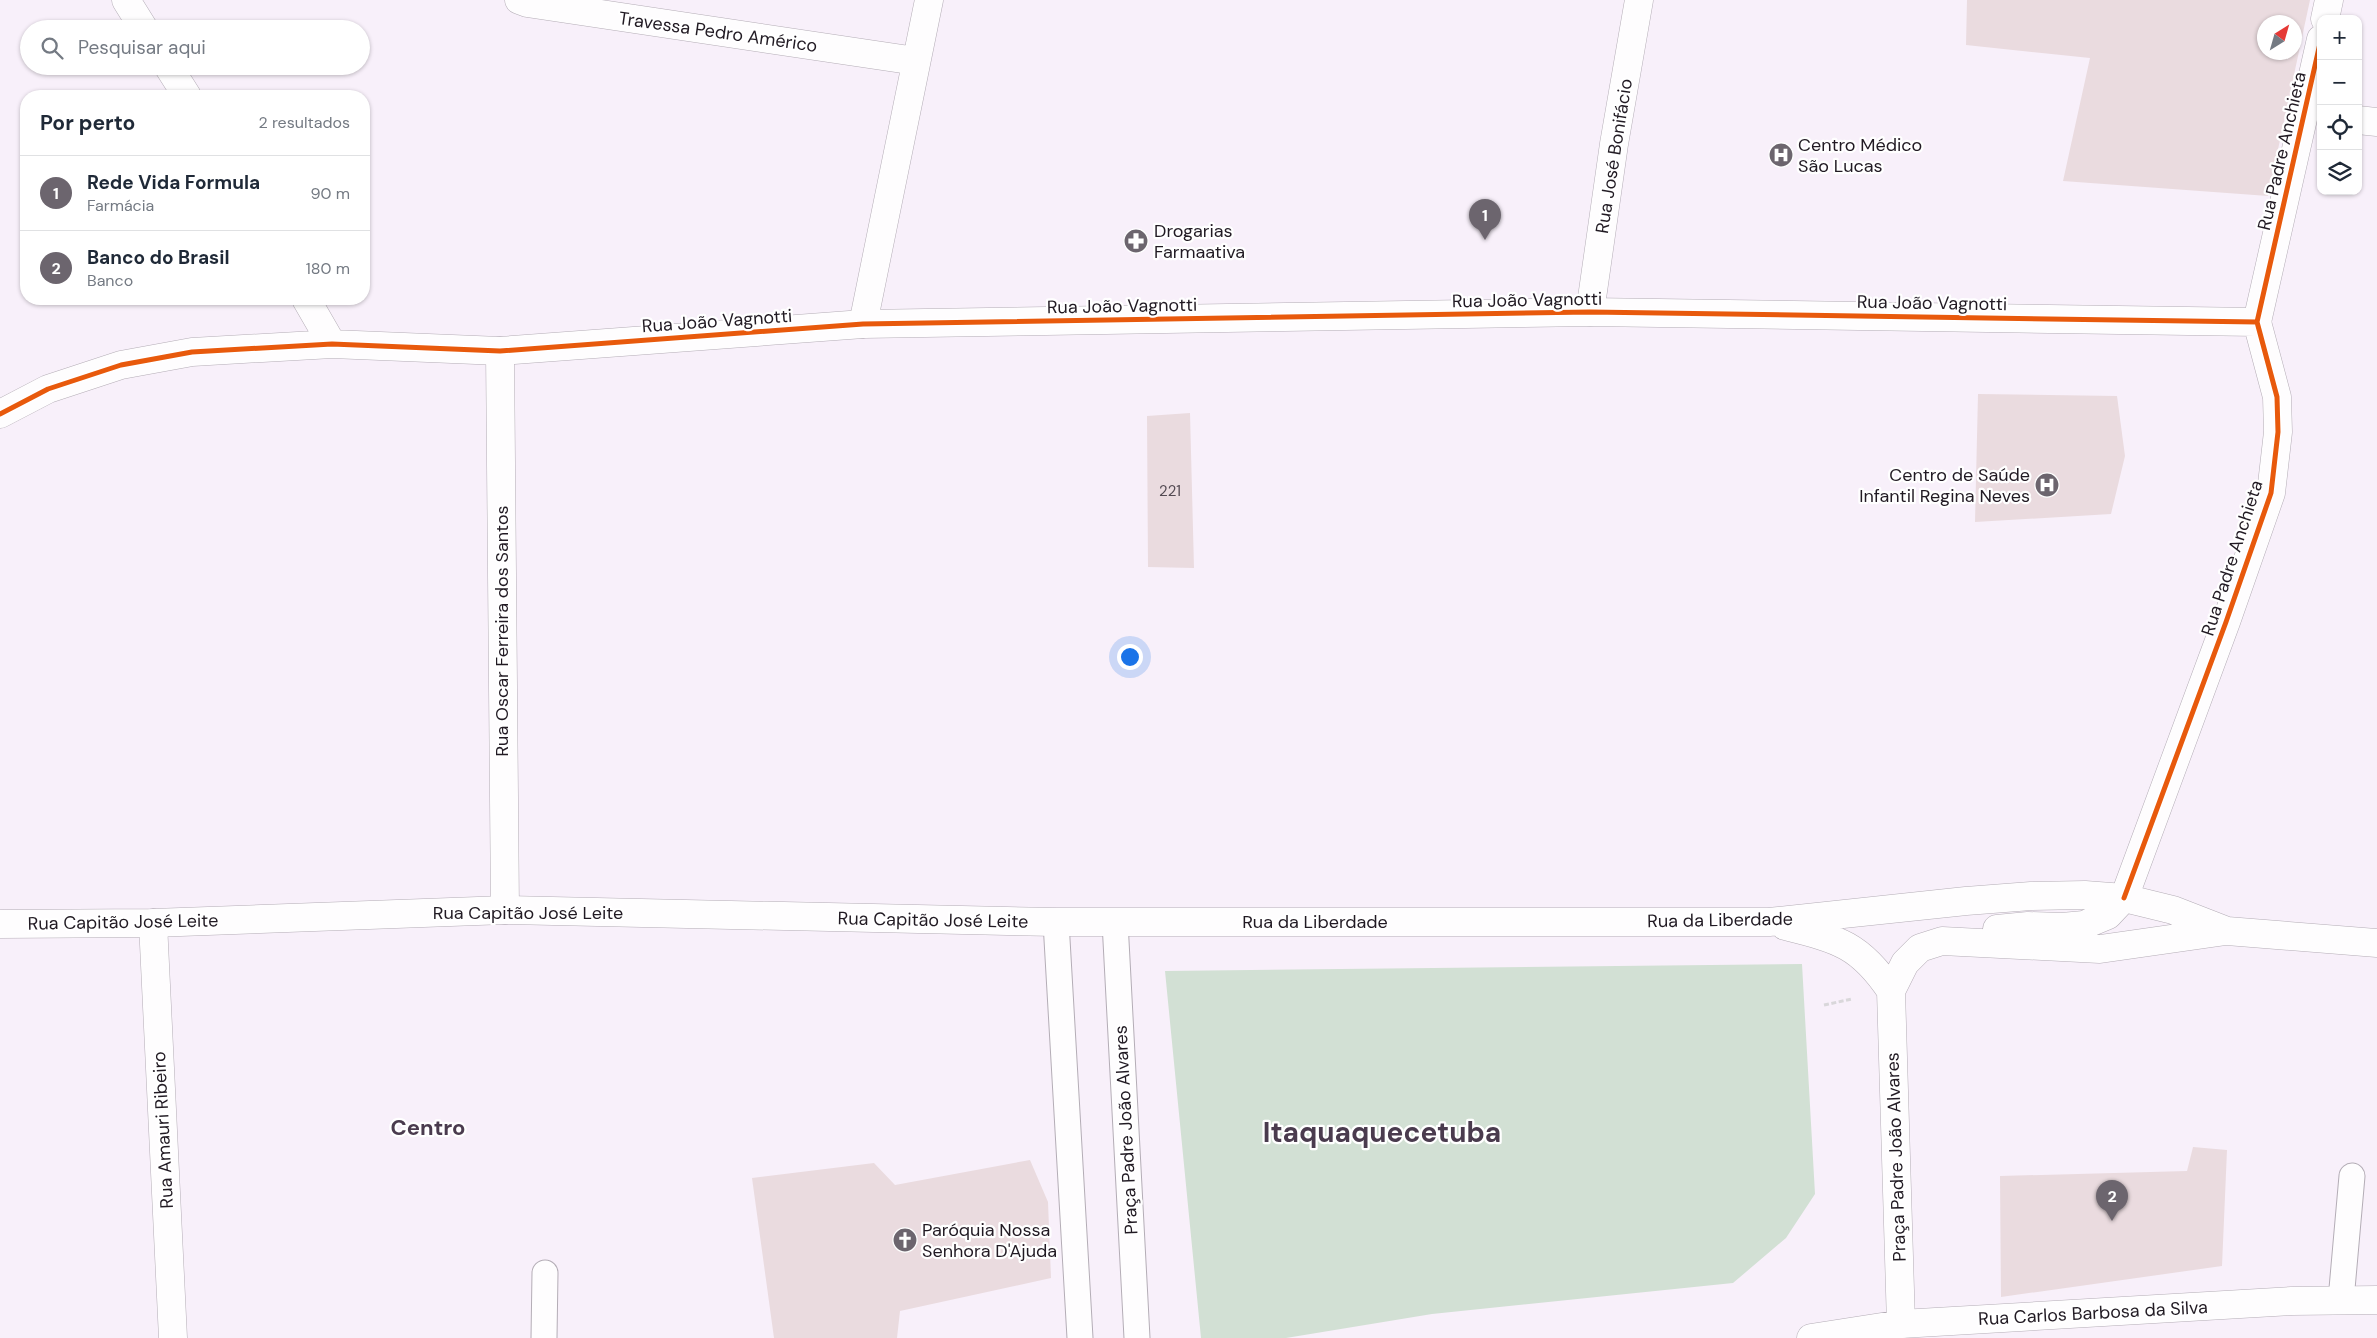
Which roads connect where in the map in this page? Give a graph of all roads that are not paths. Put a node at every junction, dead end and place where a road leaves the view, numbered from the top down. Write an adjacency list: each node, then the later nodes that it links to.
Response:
1 (126, 0): 7 (street)
2 (519, 0): 9 (street, Travessa Pedro Américo)
3 (929, 0): 9 (street)
4 (1639, 0): 16 (street, Rua José Bonifácio)
5 (2329, 0): 6 (street)
6 (2326, 15)
7 (138, 20)
8 (2319, 60): 12 (street, Rua Padre Anchieta)
9 (916, 61): 18 (street)
10 (174, 75): 11 (street)
11 (183, 90)
12 (2313, 113): 17 (street, Rua Padre Anchieta)
13 (2362, 120): 14 (street)
14 (2377, 122)
15 (309, 305): 19 (street)
16 (1590, 312): 17 (street, Rua João Vagnotti); 18 (street, Rua João Vagnotti)
17 (2257, 322): 22 (street, Rua Padre Anchieta)
18 (863, 324): 20 (street, Rua João Vagnotti)
19 (332, 344): 20 (street, Rua João Vagnotti); 21 (street, Rua João Vagnotti)
20 (500, 351): 23 (street, Rua Oscar Ferreira dos Santos)
21 (0, 414)
22 (2124, 898): 26 (street, Rua da Liberdade); 29 (street, Rua da Liberdade); 30 (street)
23 (505, 910): 24 (street, Rua Capitão José Leite); 27 (street, Rua Capitão José Leite)
24 (1056, 922): 25 (street, Rua da Liberdade); 40 (lane)
25 (1116, 922): 26 (street, Rua da Liberdade); 41 (lane, Praça Padre João Alvares)
26 (1769, 922): 32 (street)
27 (153, 923): 28 (street, Rua Capitão José Leite); 38 (street, Rua Amauri Ribeiro)
28 (0, 924)
29 (2227, 931): 30 (street, Praça Padre João Alvares); 31 (street, Rua da Liberdade)
30 (1974, 941): 32 (street, Praça Padre João Alvares)
31 (2377, 943)
32 (1891, 991): 37 (street, Praça Padre João Alvares)
33 (2352, 1176): 35 (lane)
34 (545, 1273): 39 (lane)
35 (2341, 1300): 36 (street, Rua Carlos Barbosa da Silva); 37 (street, Rua Carlos Barbosa da Silva)
36 (2377, 1300)
37 (1901, 1324): 42 (street, Rua Carlos Barbosa da Silva)
38 (172, 1338)
39 (544, 1338)
40 (1080, 1338)
41 (1137, 1338)
42 (1811, 1338)

